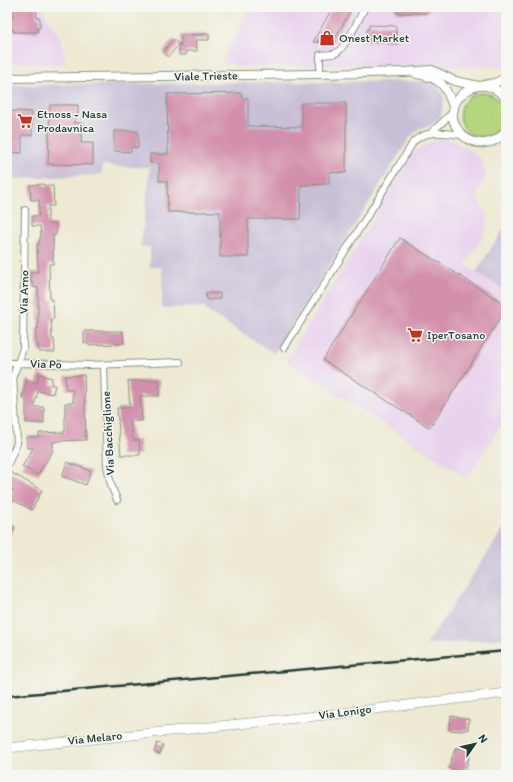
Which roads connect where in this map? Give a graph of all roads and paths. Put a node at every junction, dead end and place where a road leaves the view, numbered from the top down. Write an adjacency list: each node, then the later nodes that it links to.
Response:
1 (365, 7): 3 (street)
2 (404, 72): 3 (main road, Viale Trieste); 6 (main road, Viale Trieste); 8 (main road, Viale Trieste)
3 (320, 74): 4 (main road, Viale Trieste)
4 (7, 78)
5 (506, 78): 6 (main road)
6 (481, 86): 7 (main road, Viale Trieste); 8 (main road)
7 (506, 99)
8 (454, 110): 9 (street); 11 (main road, Viale Trieste)
9 (431, 133): 11 (street); 13 (street)
10 (504, 134): 11 (main road)
11 (462, 135)
12 (25, 210): 16 (street, Via Arno)
13 (284, 348)
14 (180, 362): 17 (street, Via Po)
15 (7, 363): 16 (street)
16 (18, 363): 17 (street, Via Po); 18 (street, Via Po)
17 (104, 365): 19 (street, Via Bacchiglione)
18 (7, 466)
19 (117, 500)
20 (506, 692): 21 (main road, Via Lonigo)
21 (183, 729): 22 (main road, Via Melaro)
22 (7, 748)

